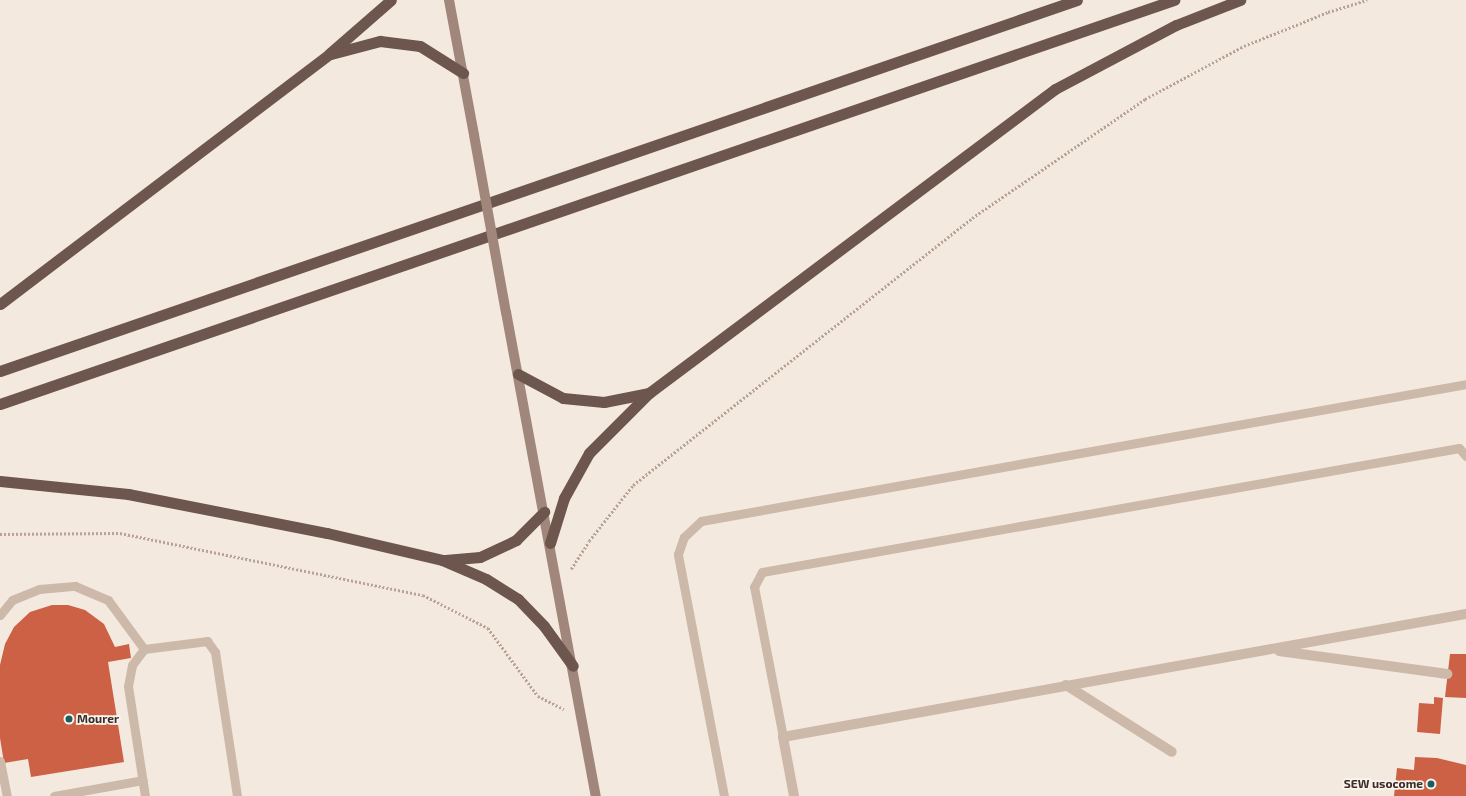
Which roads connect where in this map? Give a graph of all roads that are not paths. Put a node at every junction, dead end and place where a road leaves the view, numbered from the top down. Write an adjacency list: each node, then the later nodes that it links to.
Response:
1 (392, 0): 6 (highway)
2 (449, 0): 7 (main road)
3 (1077, 0): 9 (highway)
4 (1174, 0): 13 (highway)
5 (1240, 0): 12 (highway)
6 (329, 54): 7 (highway); 8 (highway)
7 (463, 73): 10 (main road, bridge)
8 (0, 304)
9 (0, 371)
10 (518, 374): 12 (highway); 16 (main road)
11 (1466, 384): 35 (lane)
12 (649, 393): 17 (highway)
13 (0, 404)
14 (1466, 456): 26 (lane)
15 (0, 481): 18 (highway)
16 (544, 512): 17 (main road); 18 (highway)
17 (550, 543): 23 (main road)
18 (442, 560): 23 (highway)
19 (1466, 614): 22 (street)
20 (0, 615): 21 (lane)
21 (144, 649): 29 (lane); 33 (lane)
22 (1268, 649): 24 (street); 25 (street)
23 (573, 666): 34 (main road)
24 (1447, 674)
25 (1066, 685): 26 (street); 27 (street)
26 (784, 737): 36 (street)
27 (1172, 752)
28 (0, 761): 30 (lane)
29 (143, 780): 31 (lane); 32 (lane)
30 (7, 796)
31 (54, 796)
32 (145, 796)
33 (237, 796)
34 (596, 796)
35 (724, 796)
36 (794, 796)

